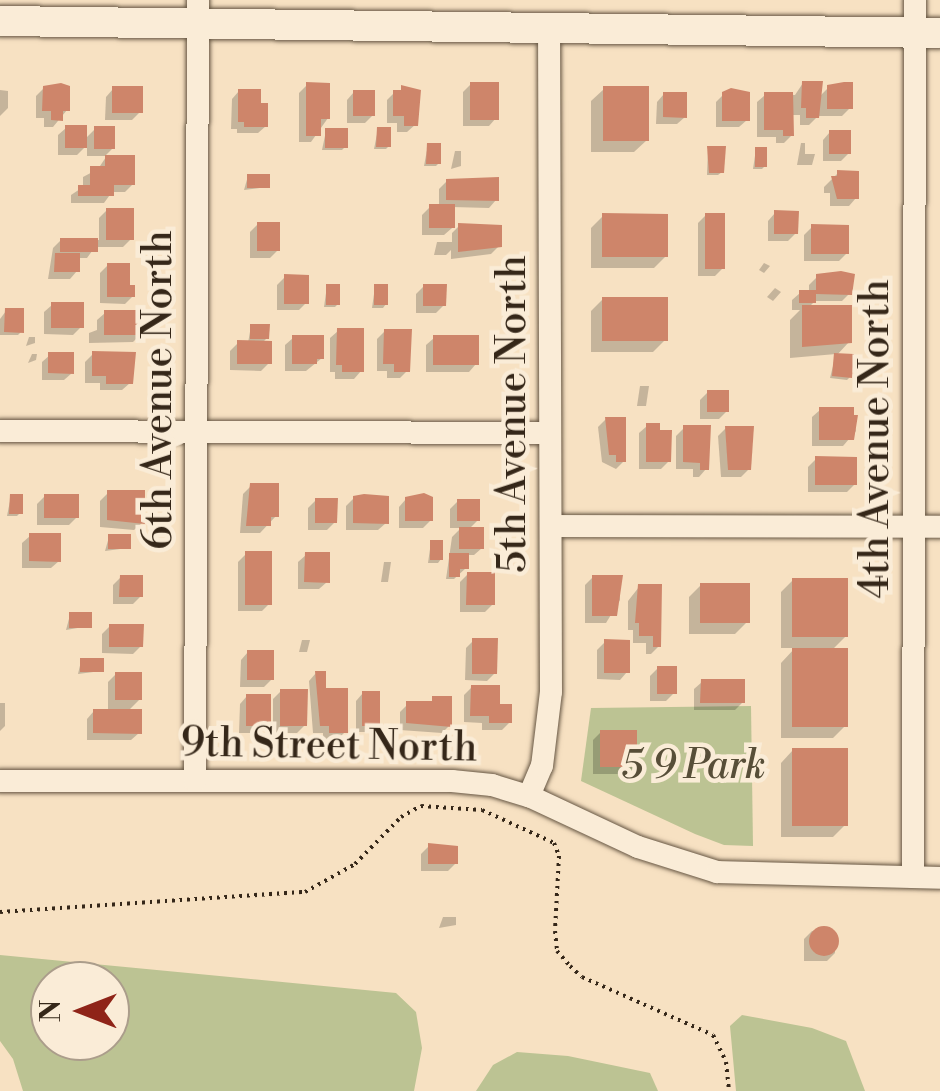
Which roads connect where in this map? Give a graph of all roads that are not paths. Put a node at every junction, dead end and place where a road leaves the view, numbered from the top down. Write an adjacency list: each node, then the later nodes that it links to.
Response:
1 (915, 0): 5 (street, 4th Avenue North)
2 (198, 12): 3 (street); 4 (street); 7 (street, 6th Avenue North)
3 (0, 21)
4 (550, 28): 5 (street); 8 (street, 5th Avenue North)
5 (928, 33): 10 (street, 4th Avenue North)
6 (0, 431): 7 (street)
7 (196, 431): 8 (street); 13 (street, 6th Avenue North)
8 (550, 432): 9 (street, 5th Avenue North)
9 (551, 526): 10 (street); 14 (street, 5th Avenue North)
10 (914, 527): 11 (street); 15 (street, 4th Avenue North)
11 (940, 527)
12 (0, 781): 13 (street, 9th Street North)
13 (195, 781): 14 (street, 9th Street North)
14 (529, 796): 15 (street, 9th Street North)
15 (913, 878): 16 (street, 9th Street North)
16 (940, 878)

